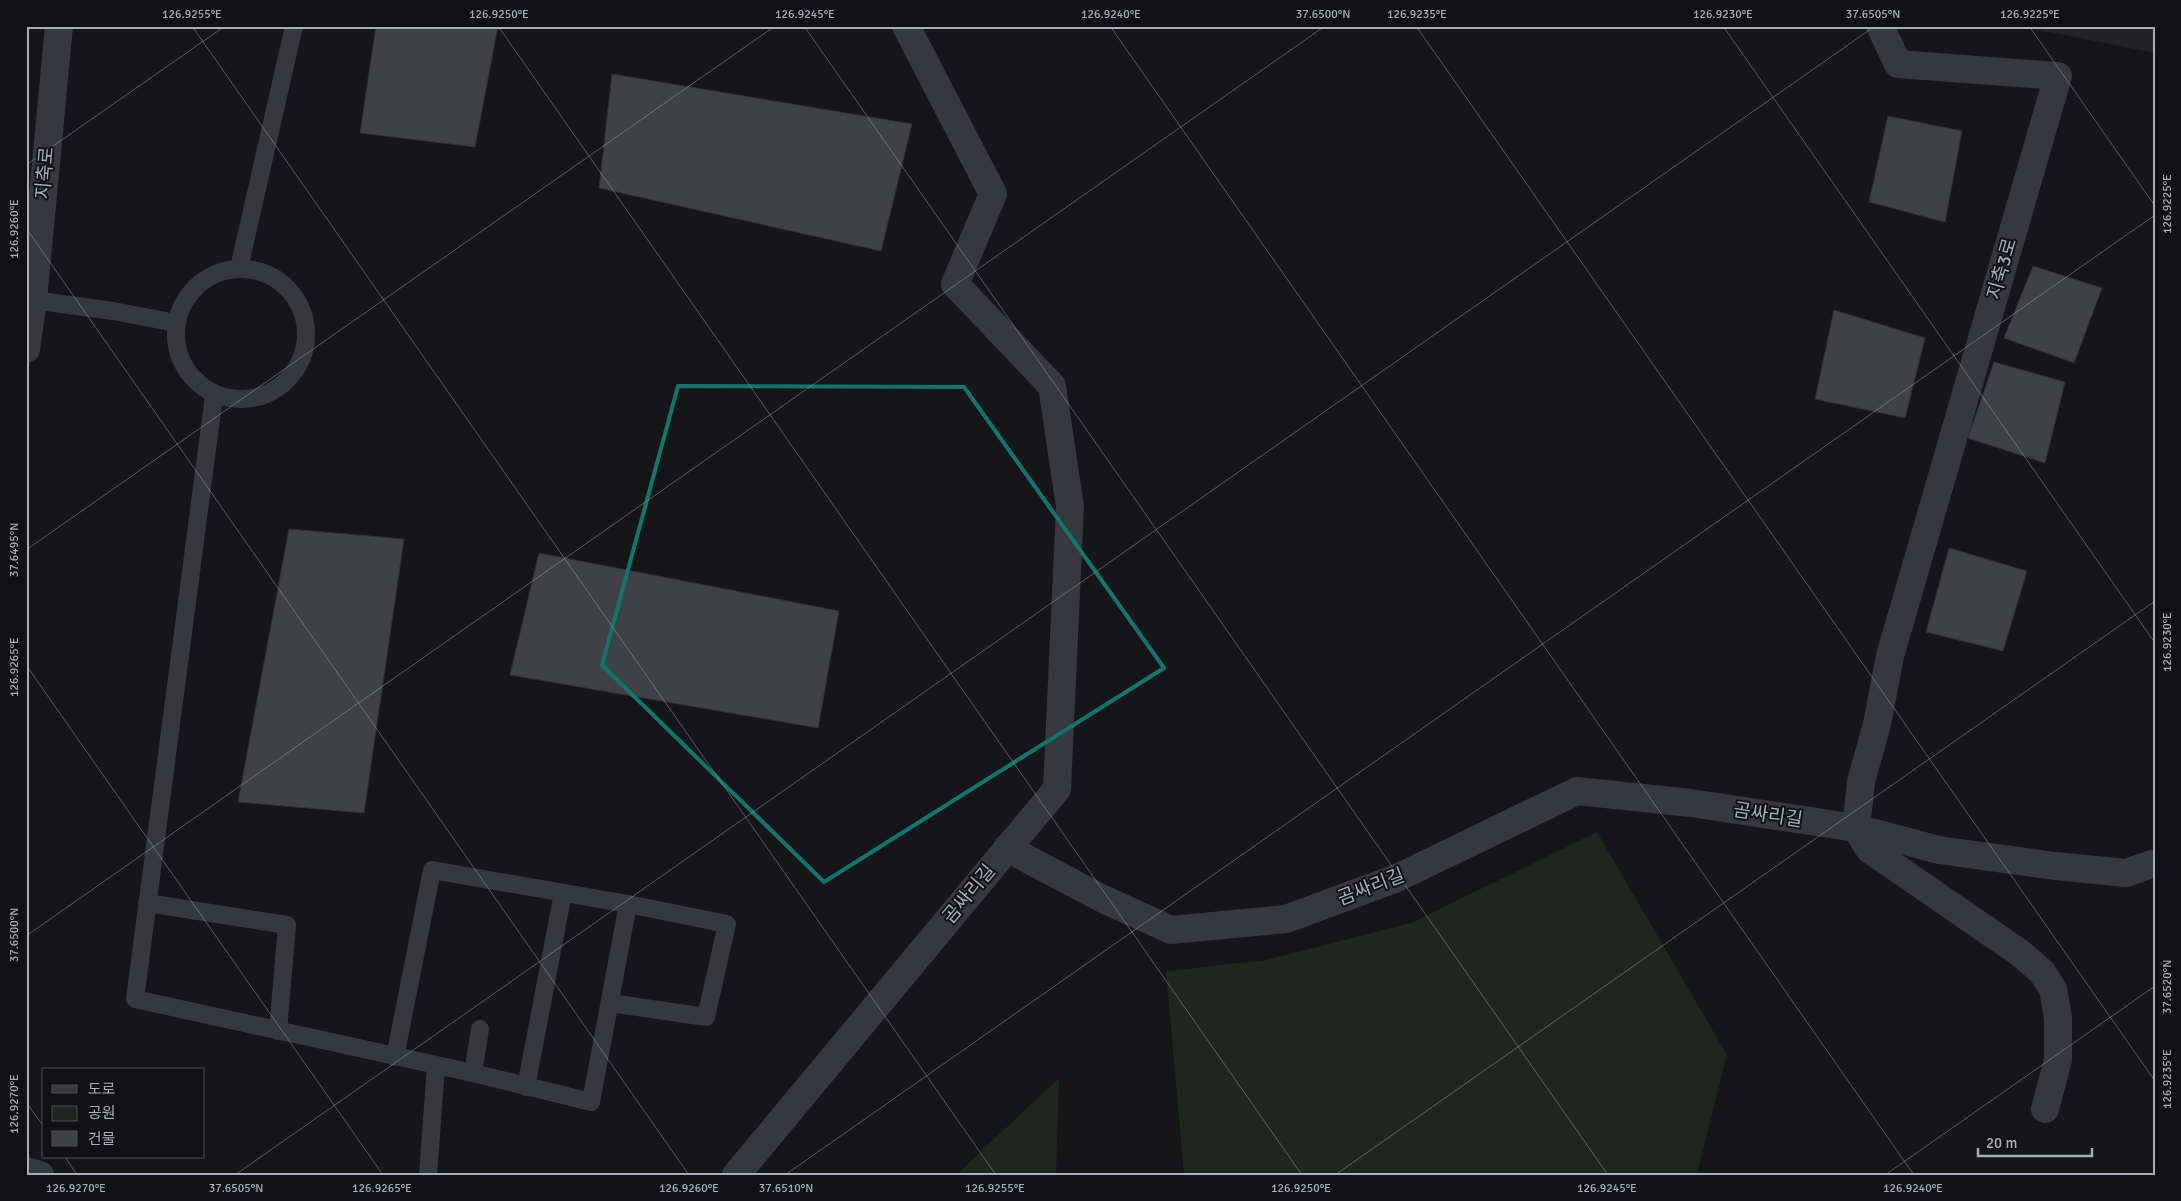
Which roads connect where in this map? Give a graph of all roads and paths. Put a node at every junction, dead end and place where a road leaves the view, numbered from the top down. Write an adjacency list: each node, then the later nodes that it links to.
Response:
1 (59, 26): 6 (street, 지축로)
2 (294, 26): 5 (lane)
3 (906, 26): 11 (street)
4 (1880, 26): 10 (street, 지축3로)
5 (239, 268): 7 (lane); 9 (lane)
6 (30, 299): 7 (lane); 8 (street, 지축로)
7 (176, 323): 9 (lane)
8 (26, 350)
9 (214, 396): 14 (lane)
10 (1856, 828): 11 (street, 곰싸리길); 12 (street, 곰싸리길); 23 (street)
11 (1007, 848): 27 (street, 곰싸리길)
12 (2155, 863)
13 (563, 892): 15 (lane); 19 (lane); 22 (lane)
14 (147, 903): 18 (lane); 18 (lane)
15 (628, 904): 16 (lane); 16 (lane)
16 (610, 1003): 22 (lane)
17 (480, 1029): 21 (lane)
18 (278, 1031): 19 (lane)
19 (395, 1057): 20 (lane)
20 (436, 1066): 21 (lane); 26 (lane)
21 (473, 1074): 22 (lane)
22 (526, 1087)
23 (2045, 1109)
24 (26, 1171): 25 (street)
25 (40, 1175)
26 (428, 1175)
27 (736, 1175)

